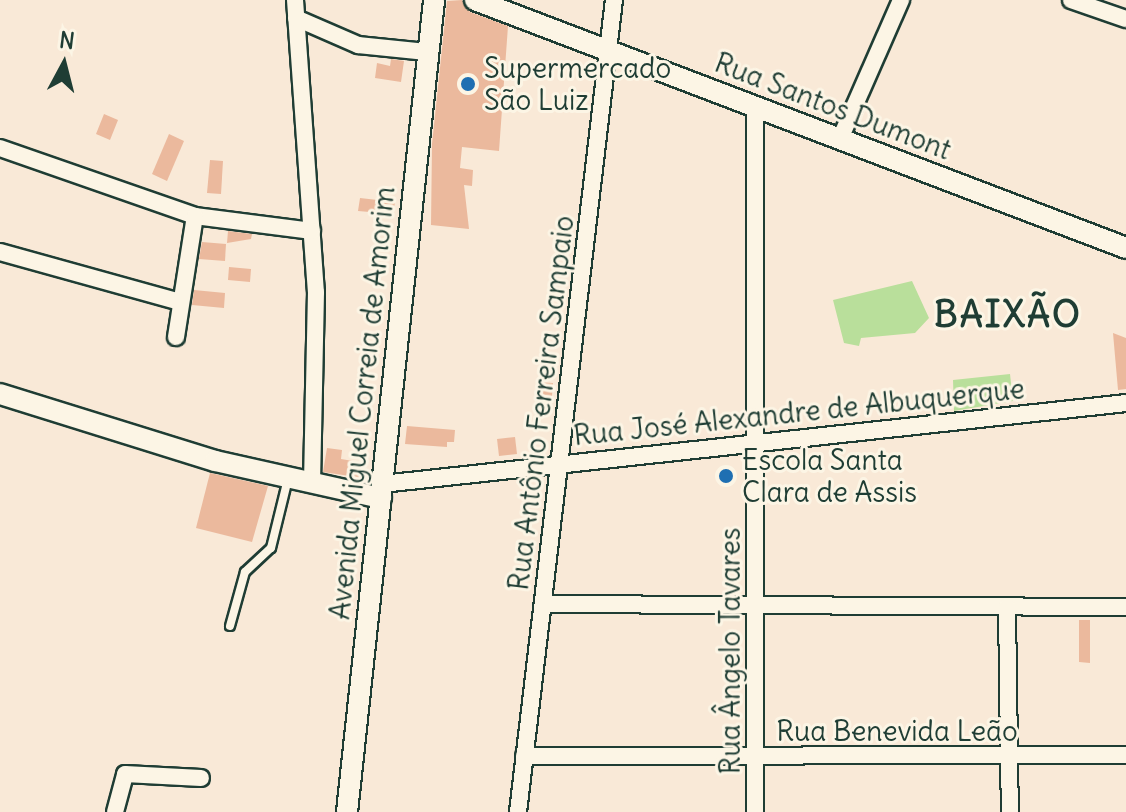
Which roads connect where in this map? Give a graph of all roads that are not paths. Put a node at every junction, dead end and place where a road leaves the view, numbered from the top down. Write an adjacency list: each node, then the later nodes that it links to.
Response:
1 (295, 0): 7 (street)
2 (434, 0): 10 (street, Avenida Miguel Correia de Amorim)
3 (475, 0): 9 (street, Rua Santos Dumont)
4 (614, 0): 9 (street, Rua Antônio Ferreira Sampaio)
5 (901, 0): 12 (street)
6 (1071, 0): 8 (street)
7 (296, 18): 10 (street); 15 (street)
8 (1126, 19)
9 (609, 49): 11 (street, Rua Santos Dumont); 23 (street, Rua Antônio Ferreira Sampaio)
10 (427, 52): 26 (street, Avenida Miguel Correia de Amorim)
11 (755, 106): 12 (street, Rua Santos Dumont); 22 (street, Rua Ângelo Tavares)
12 (840, 139): 16 (street, Rua Santos Dumont)
13 (0, 148): 14 (street)
14 (195, 216): 15 (street); 18 (street)
15 (312, 231): 25 (street)
16 (1126, 248)
17 (0, 252): 18 (street)
18 (180, 302): 19 (street)
19 (176, 337)
20 (0, 394): 24 (street)
21 (1126, 403): 22 (street, Rua José Alexandre de Albuquerque)
22 (758, 442): 23 (street, Rua José Alexandre de Albuquerque); 28 (street, Rua Ângelo Tavares)
23 (561, 464): 26 (street, Rua José Alexandre de Albuquerque); 27 (street, Rua Antônio Ferreira Sampaio)
24 (289, 477): 25 (street); 31 (lane)
25 (312, 482): 26 (street)
26 (381, 491): 38 (street, Avenida Miguel Correia de Amorim)
27 (544, 604): 28 (street); 33 (street, Rua Antônio Ferreira Sampaio)
28 (755, 606): 29 (street); 35 (street, Rua Ângelo Tavares)
29 (1007, 607): 30 (street); 34 (street)
30 (1126, 607)
31 (230, 626)
32 (1126, 755): 34 (street, Rua Benevida Leão)
33 (524, 756): 35 (street, Rua Benevida Leão); 39 (street, Rua Antônio Ferreira Sampaio)
34 (1010, 756): 35 (street, Rua Benevida Leão); 41 (street)
35 (756, 758): 40 (street, Rua Ângelo Tavares)
36 (201, 778): 37 (street)
37 (115, 812)
38 (347, 812)
39 (518, 812)
40 (755, 812)
41 (1010, 812)

